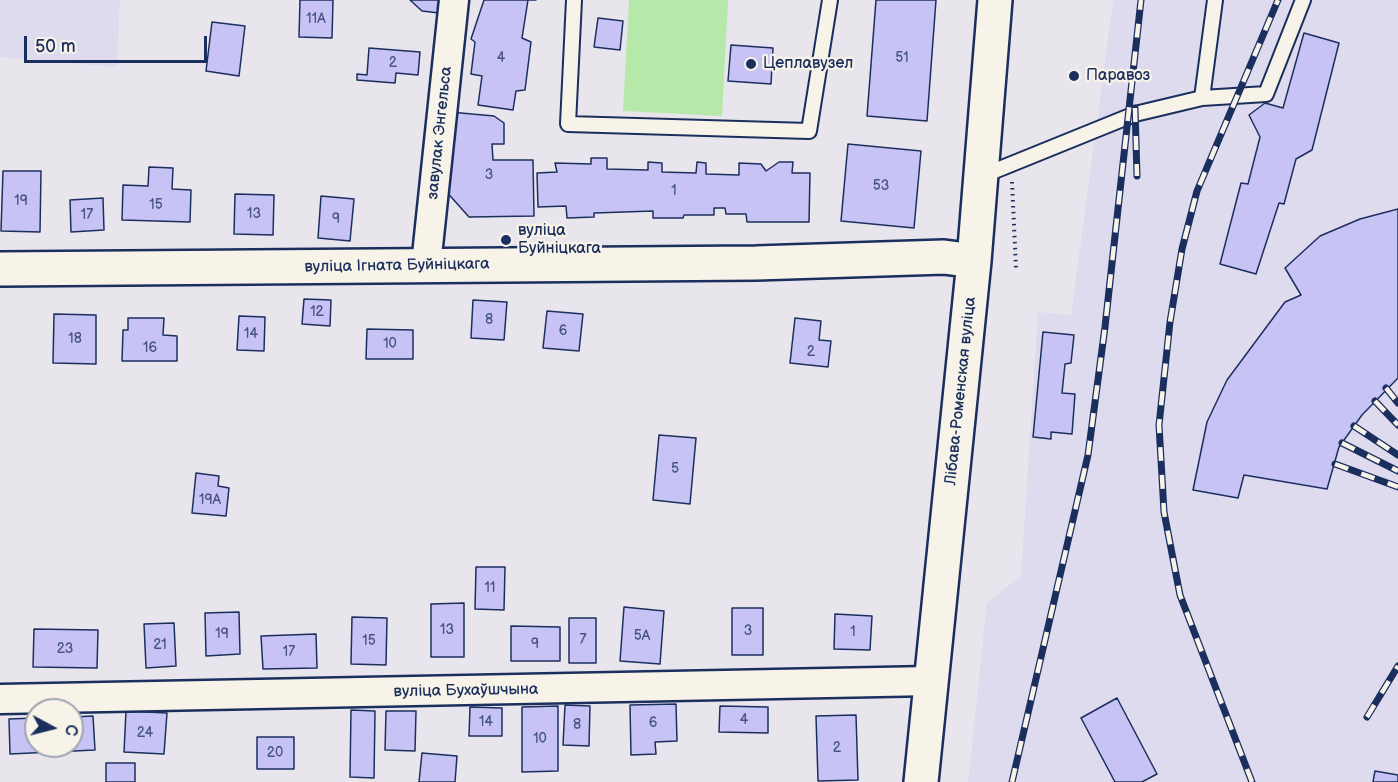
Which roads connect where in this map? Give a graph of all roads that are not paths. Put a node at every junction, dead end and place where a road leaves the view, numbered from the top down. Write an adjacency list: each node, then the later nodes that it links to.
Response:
1 (454, 0): 10 (street, завулак Энгельса)
2 (574, 0): 3 (lane)
3 (830, 0)
4 (995, 0): 8 (street, Лібава-Роменская вуліца)
5 (1215, 0): 7 (lane)
6 (1303, 0): 7 (lane)
7 (1202, 98): 8 (lane)
8 (980, 177): 9 (street, Лібава-Роменская вуліца)
9 (974, 261): 10 (street, вуліца Ігната Буйніцкага); 12 (street, Лібава-Роменская вуліца)
10 (426, 265): 11 (street, вуліца Ігната Буйніцкага)
11 (0, 268)
12 (931, 681): 13 (street, вуліца Бухаўшчына); 14 (street, Лібава-Роменская вуліца)
13 (0, 699)
14 (921, 782)

